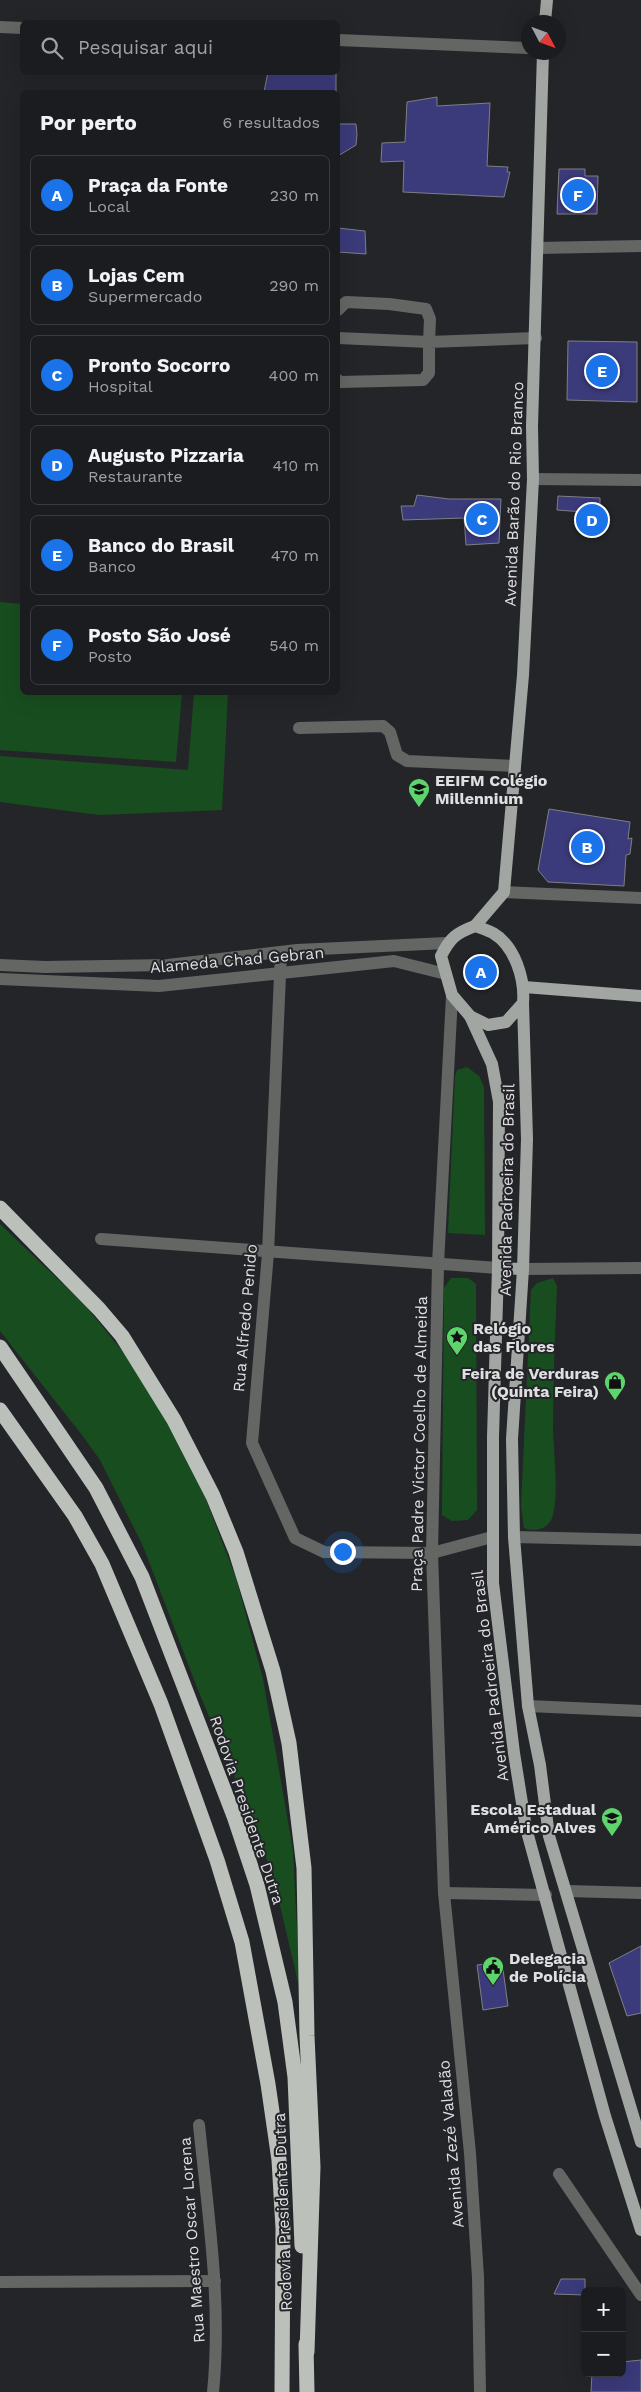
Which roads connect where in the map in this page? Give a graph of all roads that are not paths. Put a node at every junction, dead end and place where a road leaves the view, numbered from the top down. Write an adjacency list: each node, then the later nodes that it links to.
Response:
1 (547, 0): 2 (main road)
2 (546, 15)
3 (0, 27): 4 (street)
4 (20, 28)
5 (340, 40): 6 (street)
6 (521, 48)
7 (543, 60): 9 (main road, Avenida Barão do Rio Branco)
8 (641, 246): 9 (street)
9 (538, 248): 12 (main road, Avenida Barão do Rio Branco)
10 (340, 308): 13 (street)
11 (340, 338): 13 (street)
12 (536, 338): 13 (street); 15 (main road, Avenida Barão do Rio Branco)
13 (429, 342): 14 (street)
14 (340, 382)
15 (534, 479): 16 (street); 18 (main road, Avenida Barão do Rio Branco)
16 (641, 480)
17 (299, 728): 18 (street)
18 (515, 766): 19 (main road, Avenida Barão do Rio Branco)
19 (504, 892): 20 (street); 21 (main road)
20 (641, 898)
21 (475, 926): 22 (main road); 32 (main road)
22 (447, 943): 23 (street, Alameda Chad Gebran); 28 (main road)
23 (281, 952): 24 (street, Alameda Chad Gebran); 27 (street, Rua Alfredo Penido)
24 (194, 962): 26 (street, Alameda Chad Gebran); 31 (street)
25 (0, 965): 26 (street, Alameda Chad Gebran)
26 (21, 966): 30 (street)
27 (281, 973): 28 (street, Alameda Chad Gebran); 31 (street, Alameda Chad Gebran); 39 (street, Rua Alfredo Penido)
28 (446, 974): 33 (main road)
29 (0, 979): 30 (street, Alameda Chad Gebran)
30 (20, 980): 31 (street, Alameda Chad Gebran)
31 (197, 982)
32 (524, 988): 34 (main road); 35 (main road)
33 (452, 996): 36 (main road); 40 (street, Praça Padre Victor Coelho de Almeida)
34 (641, 996)
35 (522, 1003): 36 (main road); 43 (main road, Avenida Padroeira do Brasil)
36 (470, 1016): 41 (main road, Avenida Padroeira do Brasil)
37 (0, 1208): 63 (highway)
38 (101, 1239): 39 (street)
39 (268, 1252): 40 (street); 49 (street, Rua Alfredo Penido)
40 (438, 1264): 41 (street); 49 (street, Praça Padre Victor Coelho de Almeida)
41 (498, 1268): 43 (main road); 46 (main road, Avenida Padroeira do Brasil)
42 (641, 1268): 43 (street)
43 (523, 1269): 47 (main road, Avenida Padroeira do Brasil)
44 (0, 1346): 63 (highway, Rodovia Presidente Dutra)
45 (0, 1410): 65 (highway, Rodovia Presidente Dutra)
46 (492, 1537): 49 (street, Rua Alfredo Penido); 55 (main road, Avenida Padroeira do Brasil)
47 (514, 1537): 48 (street); 50 (main road, Avenida Padroeira do Brasil)
48 (641, 1540)
49 (432, 1553): 53 (street, Praça Padre Victor Coelho de Almeida)
50 (528, 1706): 51 (street); 52 (main road, Avenida Padroeira do Brasil)
51 (641, 1711)
52 (567, 1891): 54 (street); 57 (main road, Avenida Padroeira do Brasil)
53 (444, 1893): 55 (street); 67 (street, Avenida Zezé Valadão)
54 (641, 1893)
55 (546, 1895): 59 (main road, Avenida Padroeira do Brasil)
56 (200, 2125): 60 (street, Rua Maestro Oscar Lorena)
57 (641, 2142)
58 (559, 2174): 62 (street)
59 (641, 2230)
60 (215, 2281): 61 (street); 64 (street, Rua Maestro Oscar Lorena)
61 (0, 2282)
62 (641, 2295)
63 (307, 2352): 66 (highway, Rodovia Presidente Dutra)
64 (213, 2392)
65 (282, 2392)
66 (307, 2392)
67 (480, 2392)

